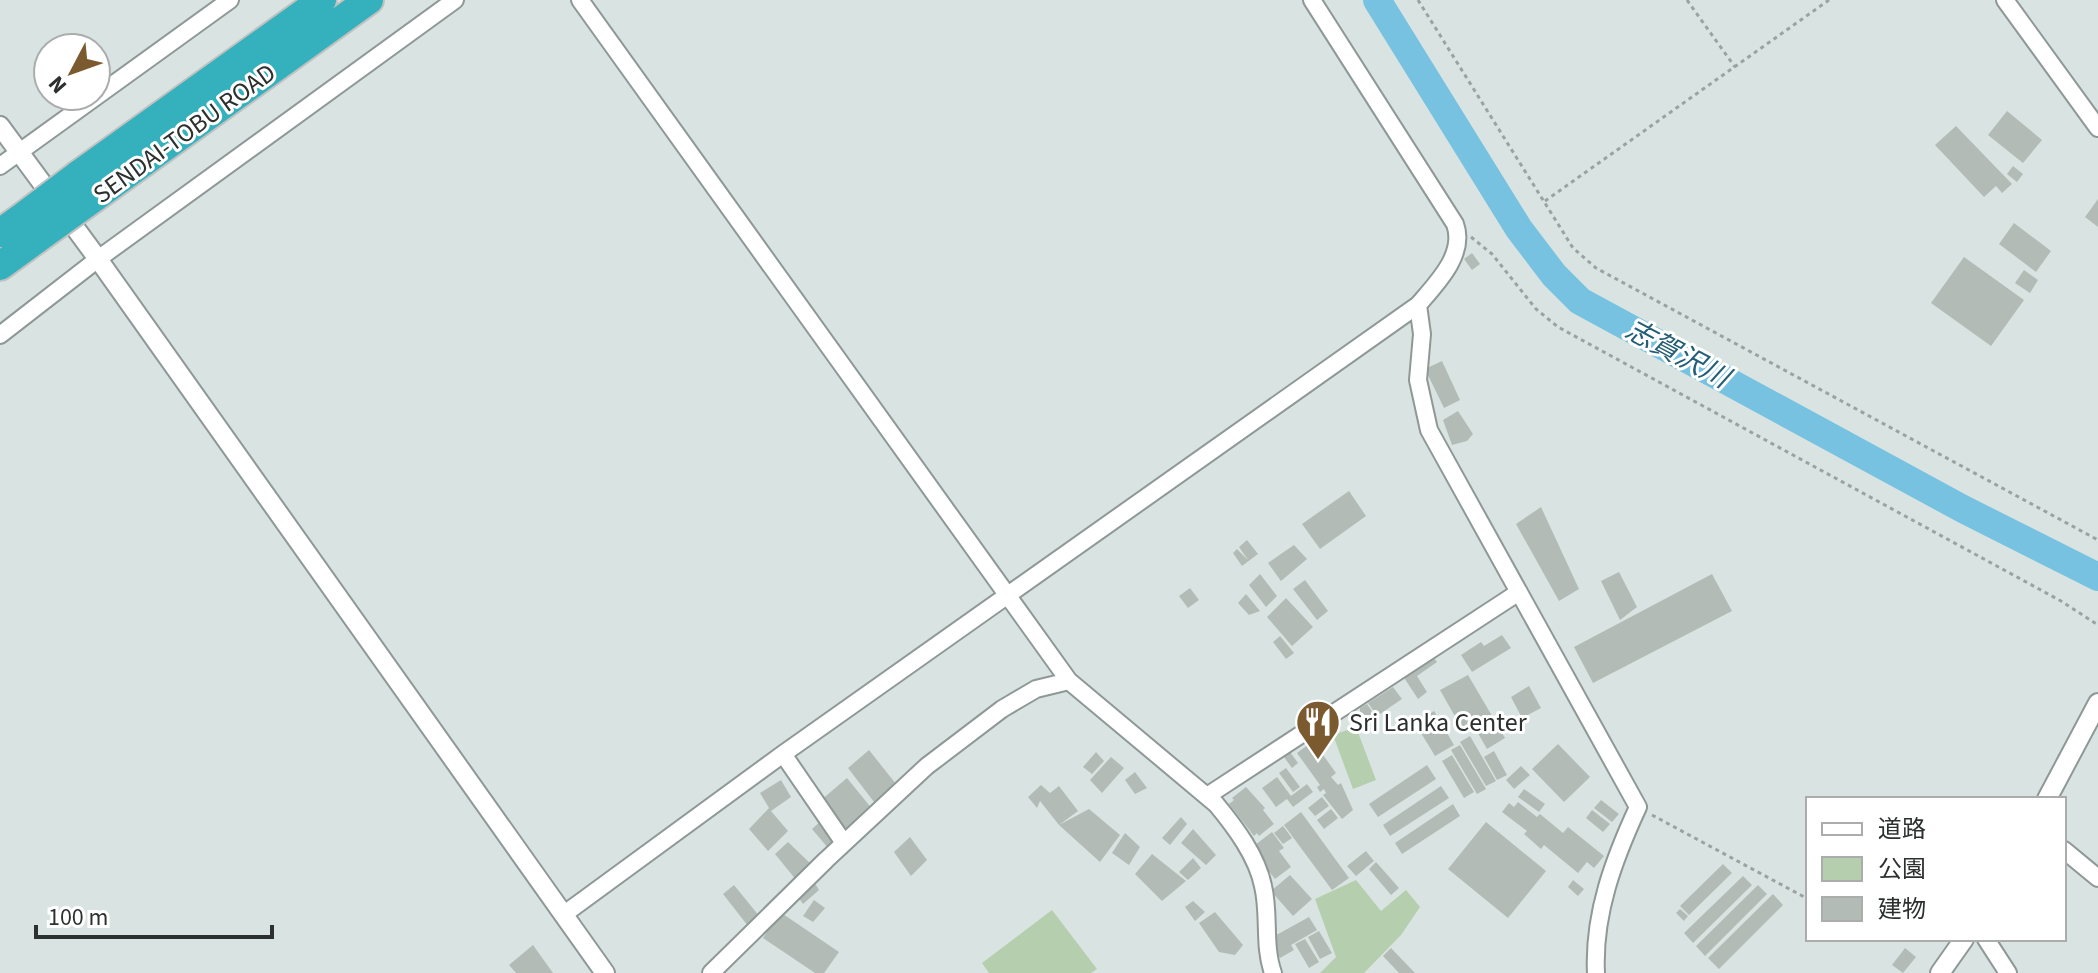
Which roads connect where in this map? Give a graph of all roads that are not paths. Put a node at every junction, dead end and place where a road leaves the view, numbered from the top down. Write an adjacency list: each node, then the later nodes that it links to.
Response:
1 (230, 0): 10 (street)
2 (322, 0): 12 (highway, SENDAI-TOBU ROAD)
3 (369, 0): 12 (highway, SENDAI-TOBU ROAD)
4 (455, 0): 14 (street)
5 (580, 0): 19 (street)
6 (1312, 0): 16 (street)
7 (2005, 0): 9 (street)
8 (0, 126): 10 (street)
9 (2098, 128)
10 (20, 153): 11 (street); 14 (street)
11 (0, 166)
12 (86, 187): 13 (highway, SENDAI-TOBU ROAD, bridge)
13 (19, 230): 15 (highway, SENDAI-TOBU ROAD)
14 (98, 259): 17 (street); 28 (street)
15 (0, 266)
16 (1418, 305): 18 (street); 19 (street)
17 (0, 335)
18 (1519, 592): 23 (street); 34 (street)
19 (1009, 595): 20 (street); 22 (street)
20 (1069, 681): 23 (street); 25 (street)
21 (2098, 703): 24 (street)
22 (783, 754): 25 (street); 28 (street)
23 (1207, 796): 33 (street)
24 (2048, 797)
25 (844, 843): 32 (street)
26 (2066, 852): 27 (street)
27 (2098, 878)
28 (563, 915): 31 (street)
29 (1963, 941): 35 (street)
30 (1987, 941): 36 (street)
31 (605, 973)
32 (711, 973)
33 (1273, 973)
34 (1596, 973)
35 (1940, 973)
36 (2008, 973)

